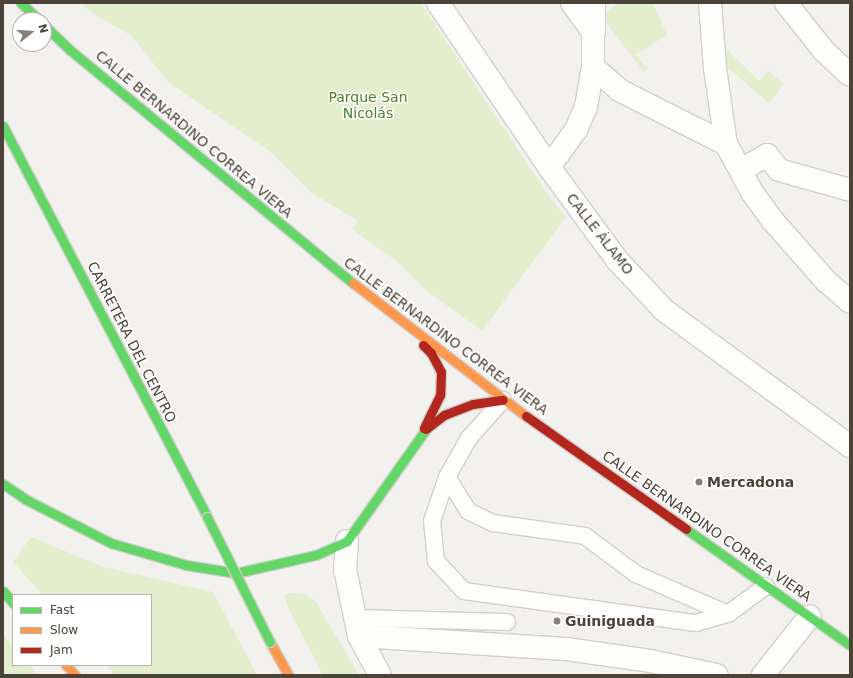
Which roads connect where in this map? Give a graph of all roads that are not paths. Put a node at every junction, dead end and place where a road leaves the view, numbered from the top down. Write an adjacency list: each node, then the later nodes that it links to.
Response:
1 (21, 3): 7 (street)
2 (438, 3): 14 (street, CALLE ÁLAMO)
3 (572, 3): 9 (street)
4 (594, 3): 9 (street)
5 (710, 3): 13 (street)
6 (786, 3): 11 (street)
7 (31, 12)
8 (52, 32): 18 (street, CALLE BERNARDINO CORREA VIERA)
9 (594, 33): 10 (street)
10 (593, 67): 13 (street); 14 (street)
11 (850, 75)
12 (3, 126): 35 (street, CARRETERA DEL CENTRO, bridge)
13 (726, 144): 15 (street)
14 (549, 167): 21 (street, CALLE ÁLAMO)
15 (741, 170): 16 (street); 17 (street)
16 (850, 190)
17 (850, 302)
18 (400, 321): 19 (street, CALLE BERNARDINO CORREA VIERA); 20 (street)
19 (503, 400): 20 (street); 22 (lane); 25 (street, CALLE BERNARDINO CORREA VIERA)
20 (422, 432): 24 (street)
21 (850, 446)
22 (447, 477): 28 (lane); 28 (lane)
23 (3, 484): 24 (street)
24 (347, 541): 31 (street)
25 (766, 586): 28 (lane); 29 (street, CALLE BERNARDINO CORREA VIERA)
26 (3, 591): 27 (street)
27 (12, 602)
28 (728, 614)
29 (810, 616): 32 (street, CALLE BERNARDINO CORREA VIERA); 38 (street)
30 (507, 622): 31 (lane)
31 (357, 627): 36 (street); 37 (street)
32 (850, 645)
33 (67, 666): 34 (street)
34 (75, 675)
35 (288, 675)
36 (380, 675)
37 (717, 675)
38 (763, 675)

